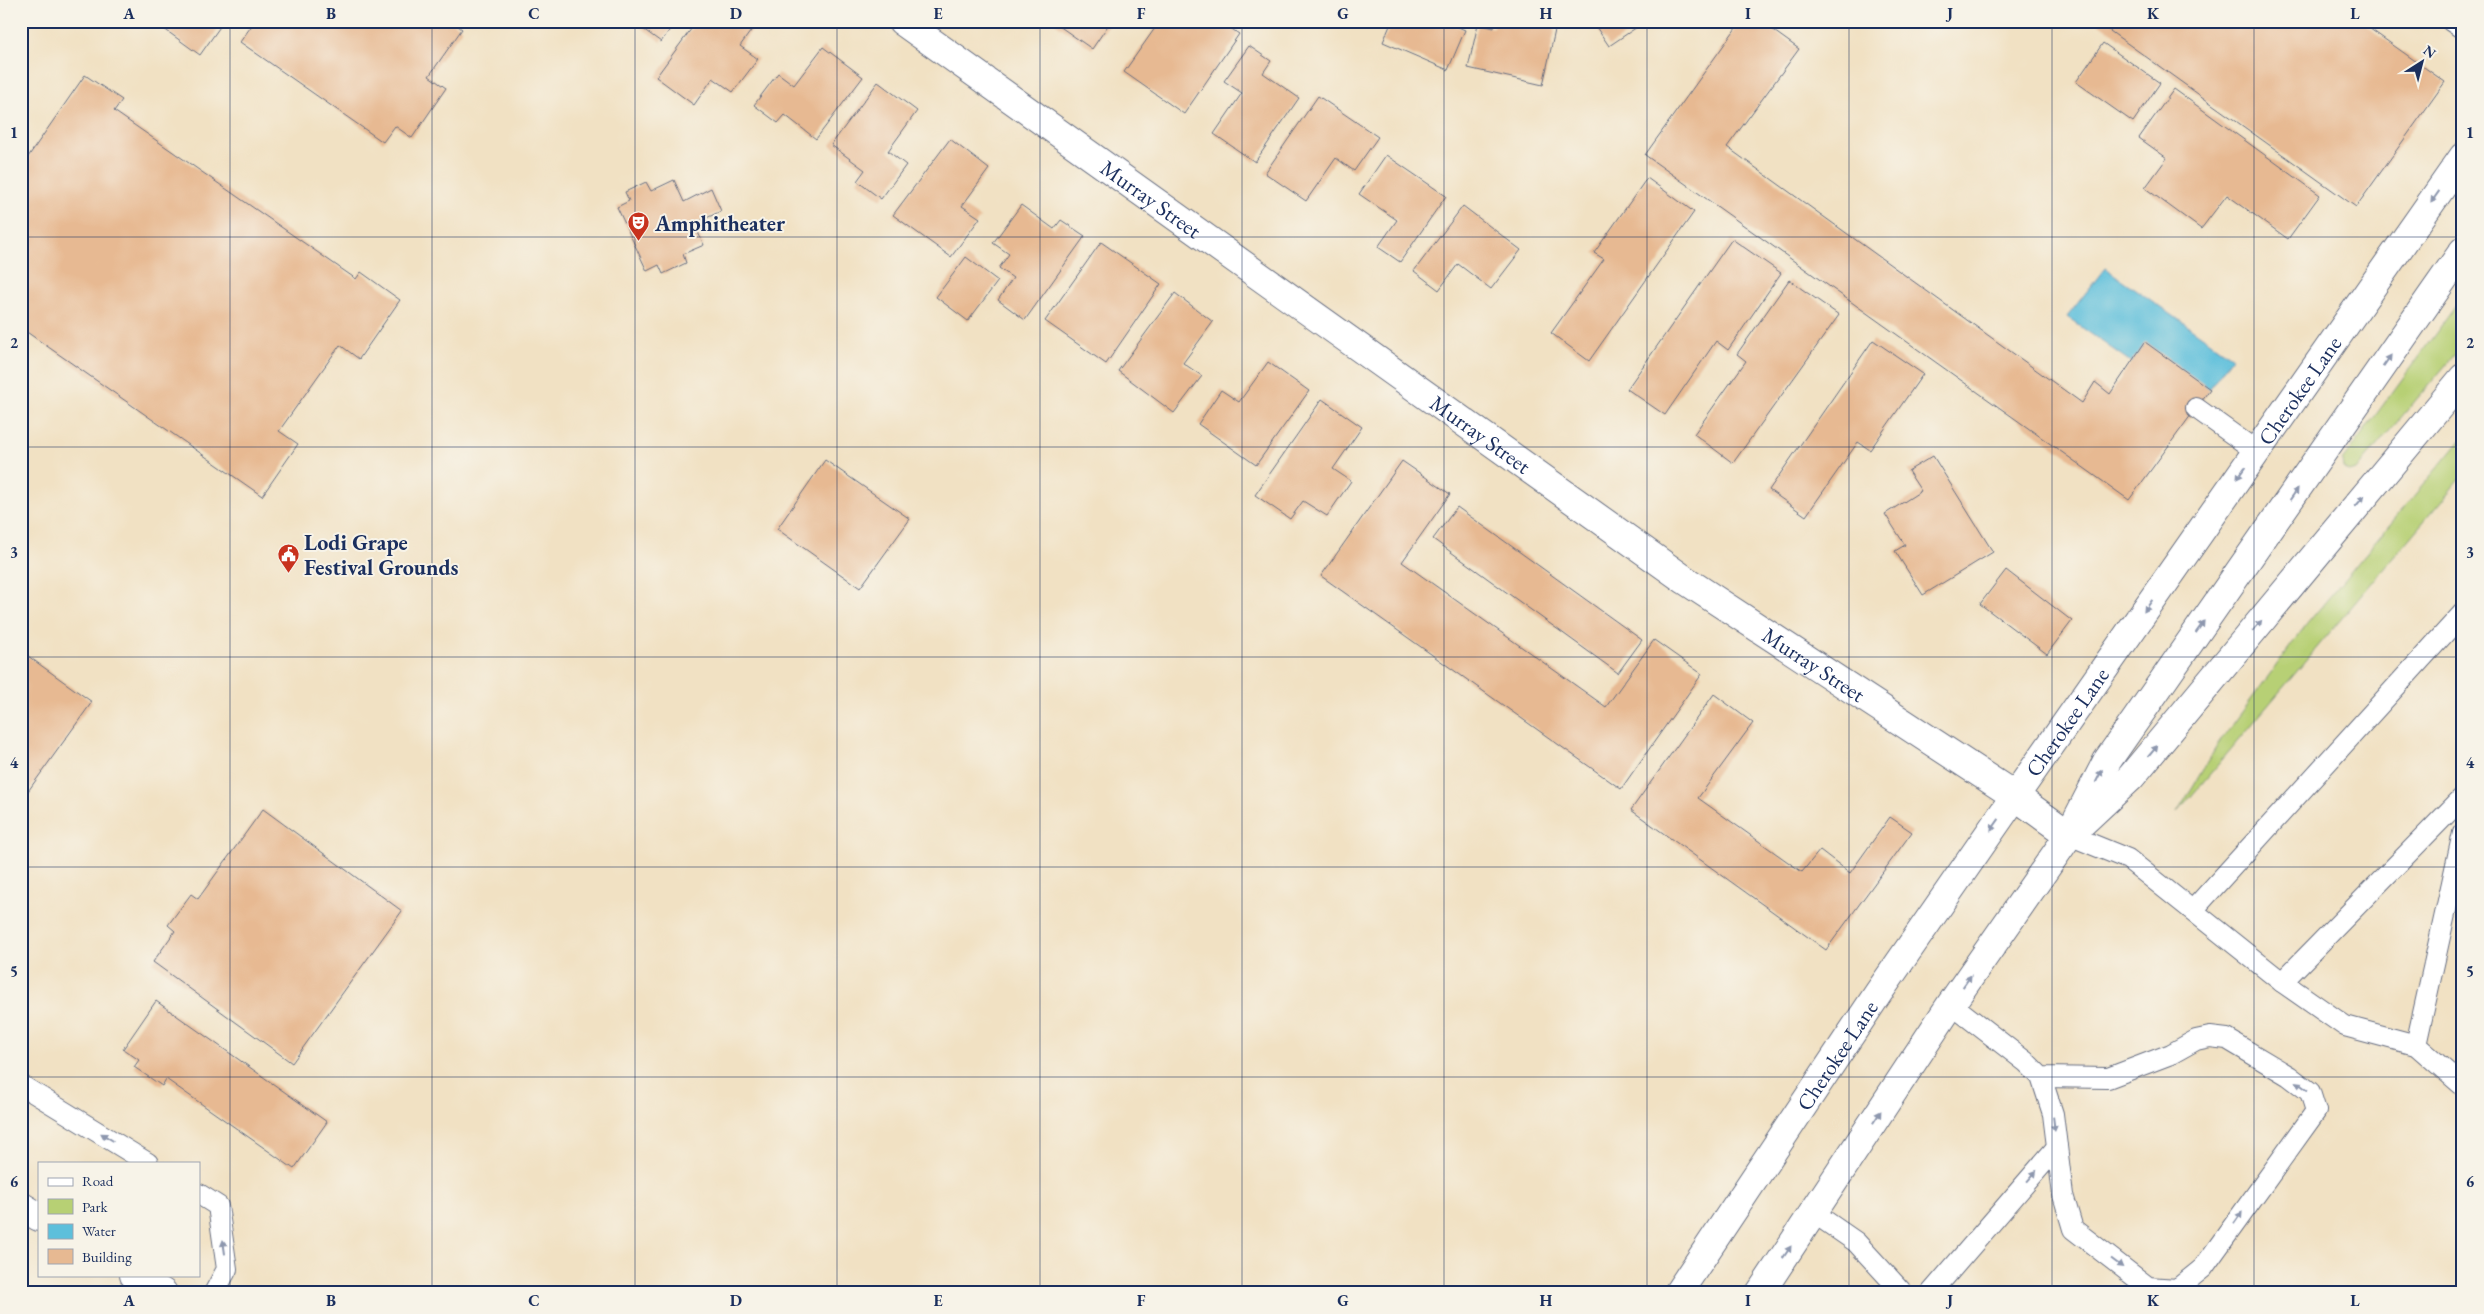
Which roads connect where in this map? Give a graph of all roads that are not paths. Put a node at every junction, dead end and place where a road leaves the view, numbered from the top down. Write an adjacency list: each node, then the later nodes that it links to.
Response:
1 (902, 21): 10 (main road, Murray Street)
2 (2450, 21): 3 (lane)
3 (2463, 30)
4 (2463, 157): 8 (main road, Cherokee Lane, one-way to 8)
5 (2463, 251): 13 (main road, one-way to 5)
6 (2463, 378): 13 (main road, one-way to 6)
7 (2196, 408): 8 (lane)
8 (2256, 451): 10 (main road, Cherokee Lane, one-way to 10)
9 (2463, 613): 14 (lane)
10 (2014, 796): 13 (main road, Murray Street); 30 (main road, Cherokee Lane, one-way to 30)
11 (2463, 797): 15 (lane)
12 (2463, 832): 17 (lane)
13 (2069, 835): 14 (lane); 16 (main road, one-way to 13)
14 (2193, 910): 15 (lane)
15 (2282, 982): 17 (lane)
16 (1951, 1004): 18 (lane); 25 (main road, one-way to 16)
17 (2416, 1045): 20 (lane)
18 (2041, 1078): 21 (lane, one-way to 21); 21 (lane, one-way to 18)
19 (21, 1085): 22 (lane, one-way to 19)
20 (2463, 1086)
21 (2057, 1148): 33 (lane, one-way to 21)
22 (146, 1162)
23 (200, 1195): 29 (lane, one-way to 23)
24 (21, 1206): 26 (main road)
25 (1814, 1213): 31 (main road, one-way to 25); 32 (lane)
26 (38, 1216)
27 (136, 1276): 28 (main road)
28 (163, 1293)
29 (214, 1293)
30 (1678, 1293)
31 (1760, 1293)
32 (1903, 1293)
33 (1931, 1293)

